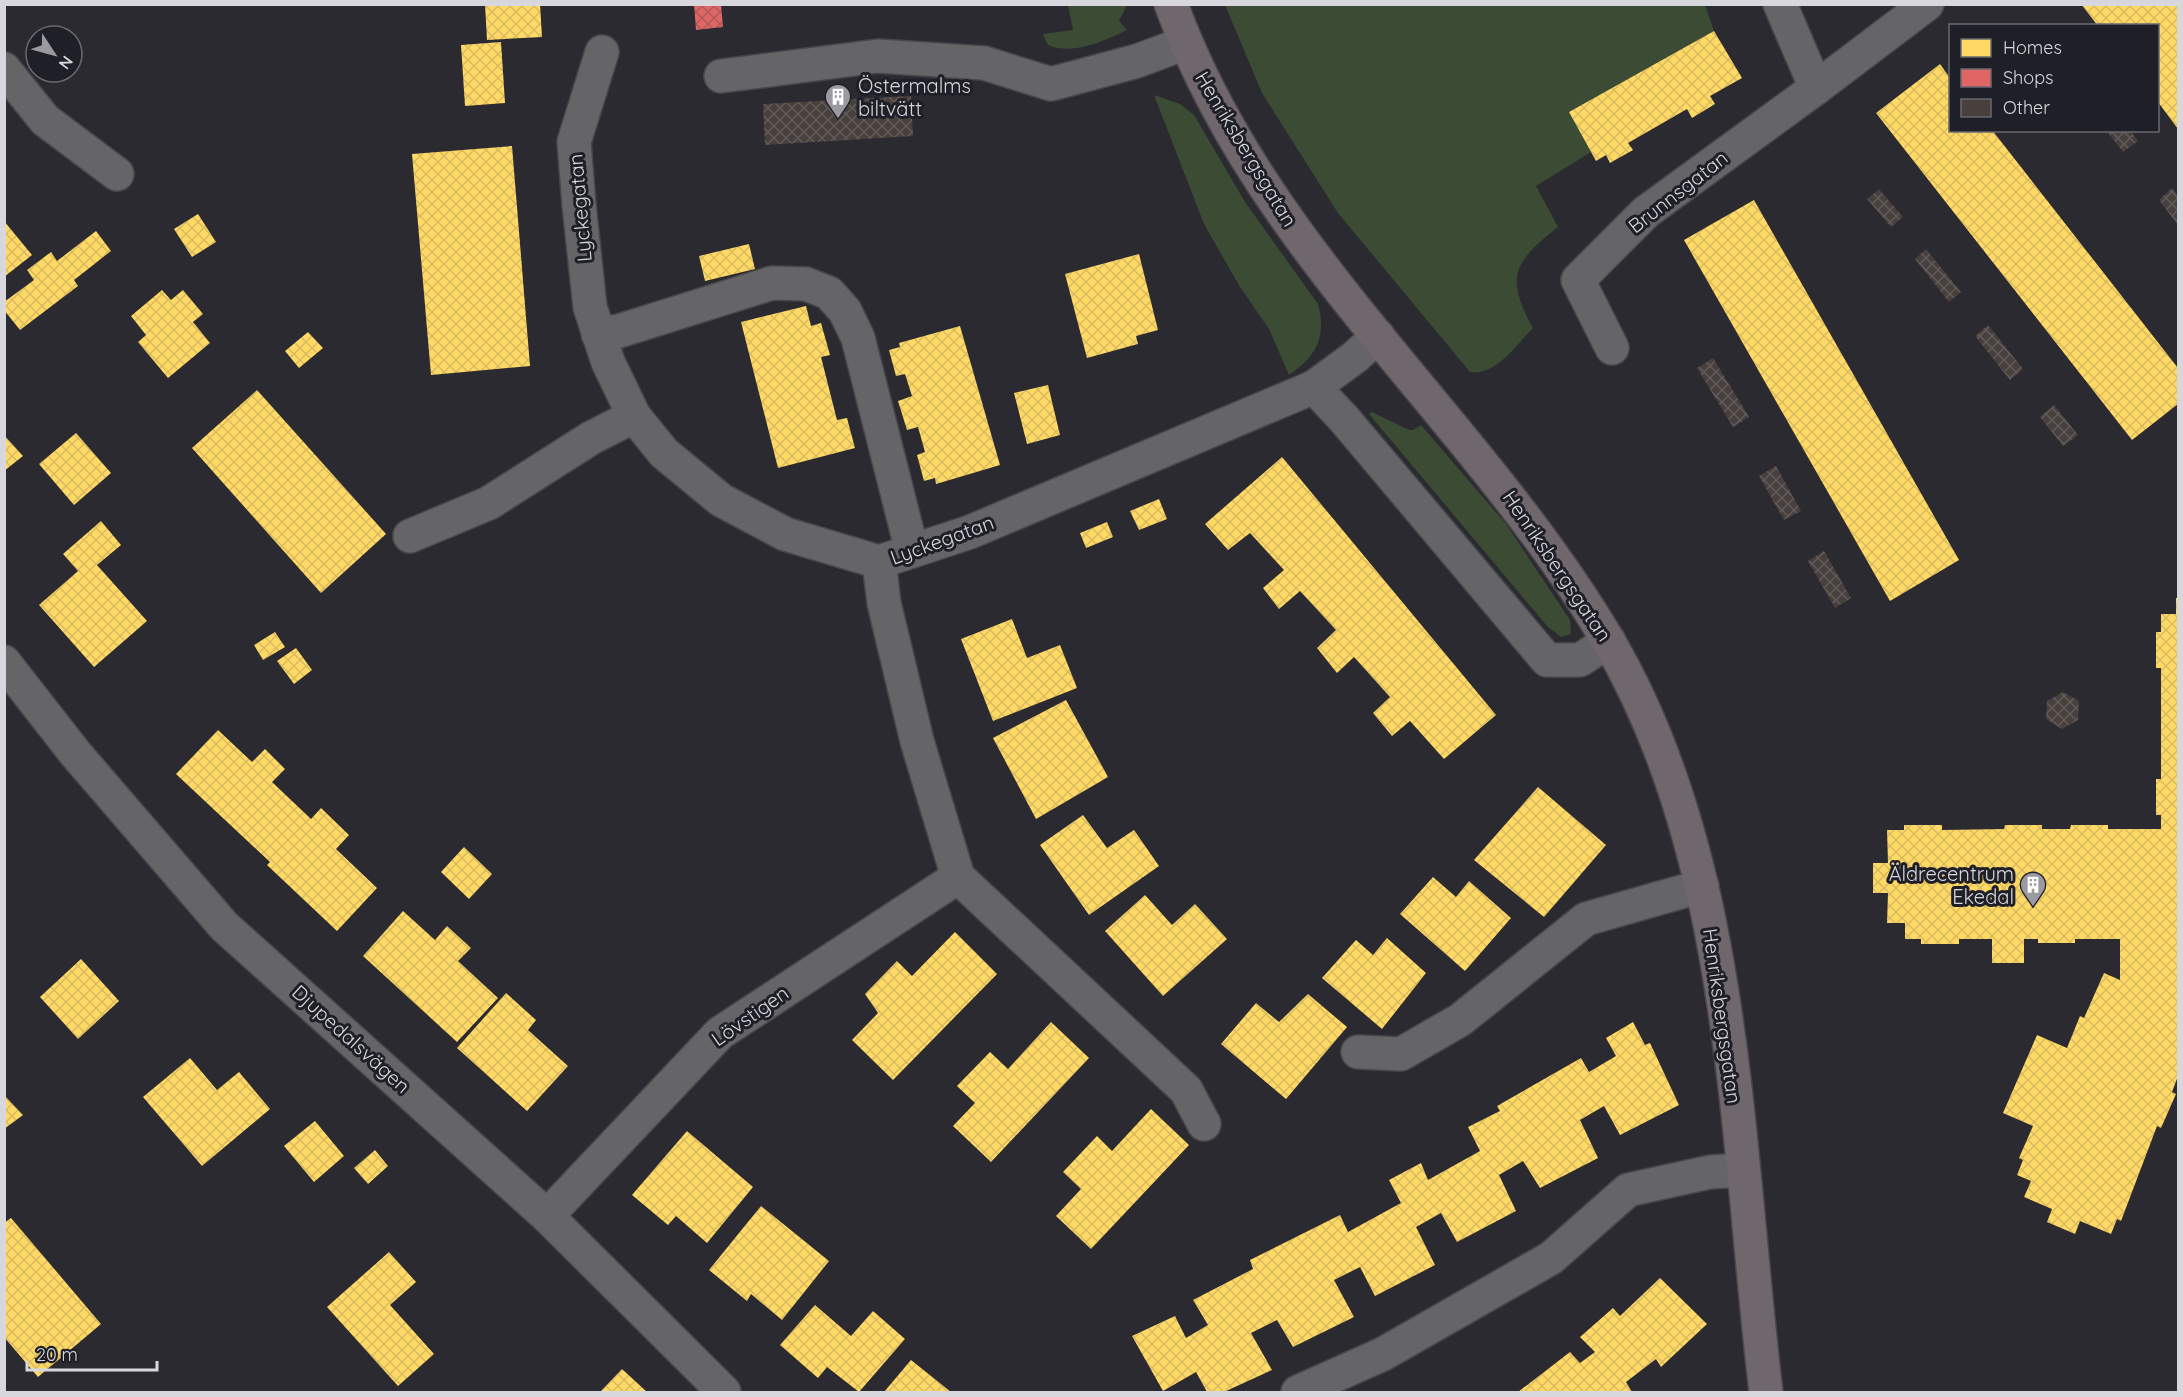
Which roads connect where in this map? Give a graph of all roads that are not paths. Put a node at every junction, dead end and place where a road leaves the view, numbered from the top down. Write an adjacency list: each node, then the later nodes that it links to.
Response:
1 (1172, 4): 4 (main road, Henriksbergsgatan)
2 (1780, 4): 8 (street)
3 (1927, 4): 8 (street, Brunnsgatan)
4 (1185, 43): 7 (street); 11 (main road, Henriksbergsgatan)
5 (602, 52): 10 (street, Lyckegatan)
6 (4, 69): 9 (street)
7 (721, 76)
8 (1816, 88): 12 (street, Brunnsgatan)
9 (117, 174)
10 (598, 334): 14 (street, Lyckegatan); 16 (street)
11 (1378, 336): 13 (street, Lyckegatan); 18 (main road, Henriksbergsgatan)
12 (1612, 348)
13 (1314, 387): 16 (street, Lyckegatan); 18 (street)
14 (634, 416): 15 (street); 17 (street, Lyckegatan)
15 (410, 536)
16 (912, 551): 17 (street, Lyckegatan)
17 (879, 562): 20 (street)
18 (1609, 641): 21 (main road, Henriksbergsgatan)
19 (4, 662): 25 (street, Djupedalsvägen)
20 (958, 877): 23 (street); 25 (street, Lövstigen)
21 (1702, 886): 22 (street); 24 (main road, Henriksbergsgatan)
22 (1358, 1052)
23 (1204, 1124)
24 (1743, 1170): 27 (street); 28 (main road, Henriksbergsgatan)
25 (547, 1216): 26 (street, Djupedalsvägen)
26 (724, 1392)
27 (1298, 1392)
28 (1766, 1392)

